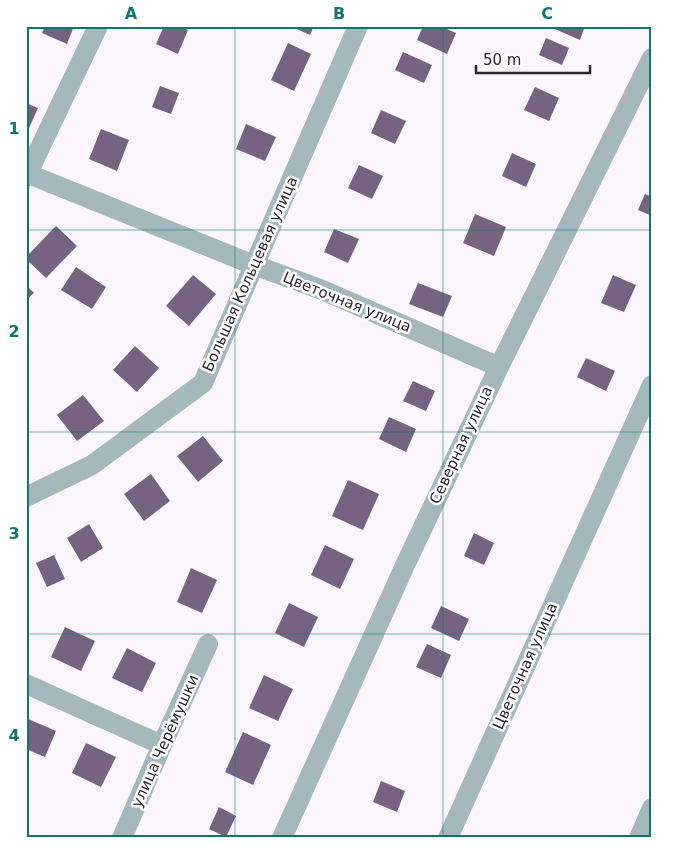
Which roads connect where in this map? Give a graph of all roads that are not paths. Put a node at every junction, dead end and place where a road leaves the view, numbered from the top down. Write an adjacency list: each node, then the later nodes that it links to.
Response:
1 (98, 26): 4 (street)
2 (358, 26): 5 (street, Большая Кольцевая улица)
3 (652, 58): 6 (street, Северная улица)
4 (27, 174): 5 (street, Цветочная улица)
5 (254, 265): 6 (street, Цветочная улица); 8 (street, Большая Кольцевая улица)
6 (499, 366): 14 (street, Северная улица)
7 (652, 385): 15 (street, Цветочная улица)
8 (26, 497)
9 (208, 644): 11 (street, улица Черёмушки)
10 (26, 684): 11 (street)
11 (162, 745): 13 (street, улица Черёмушки)
12 (652, 808): 16 (street)
13 (122, 838)
14 (282, 838)
15 (448, 838)
16 (639, 838)

